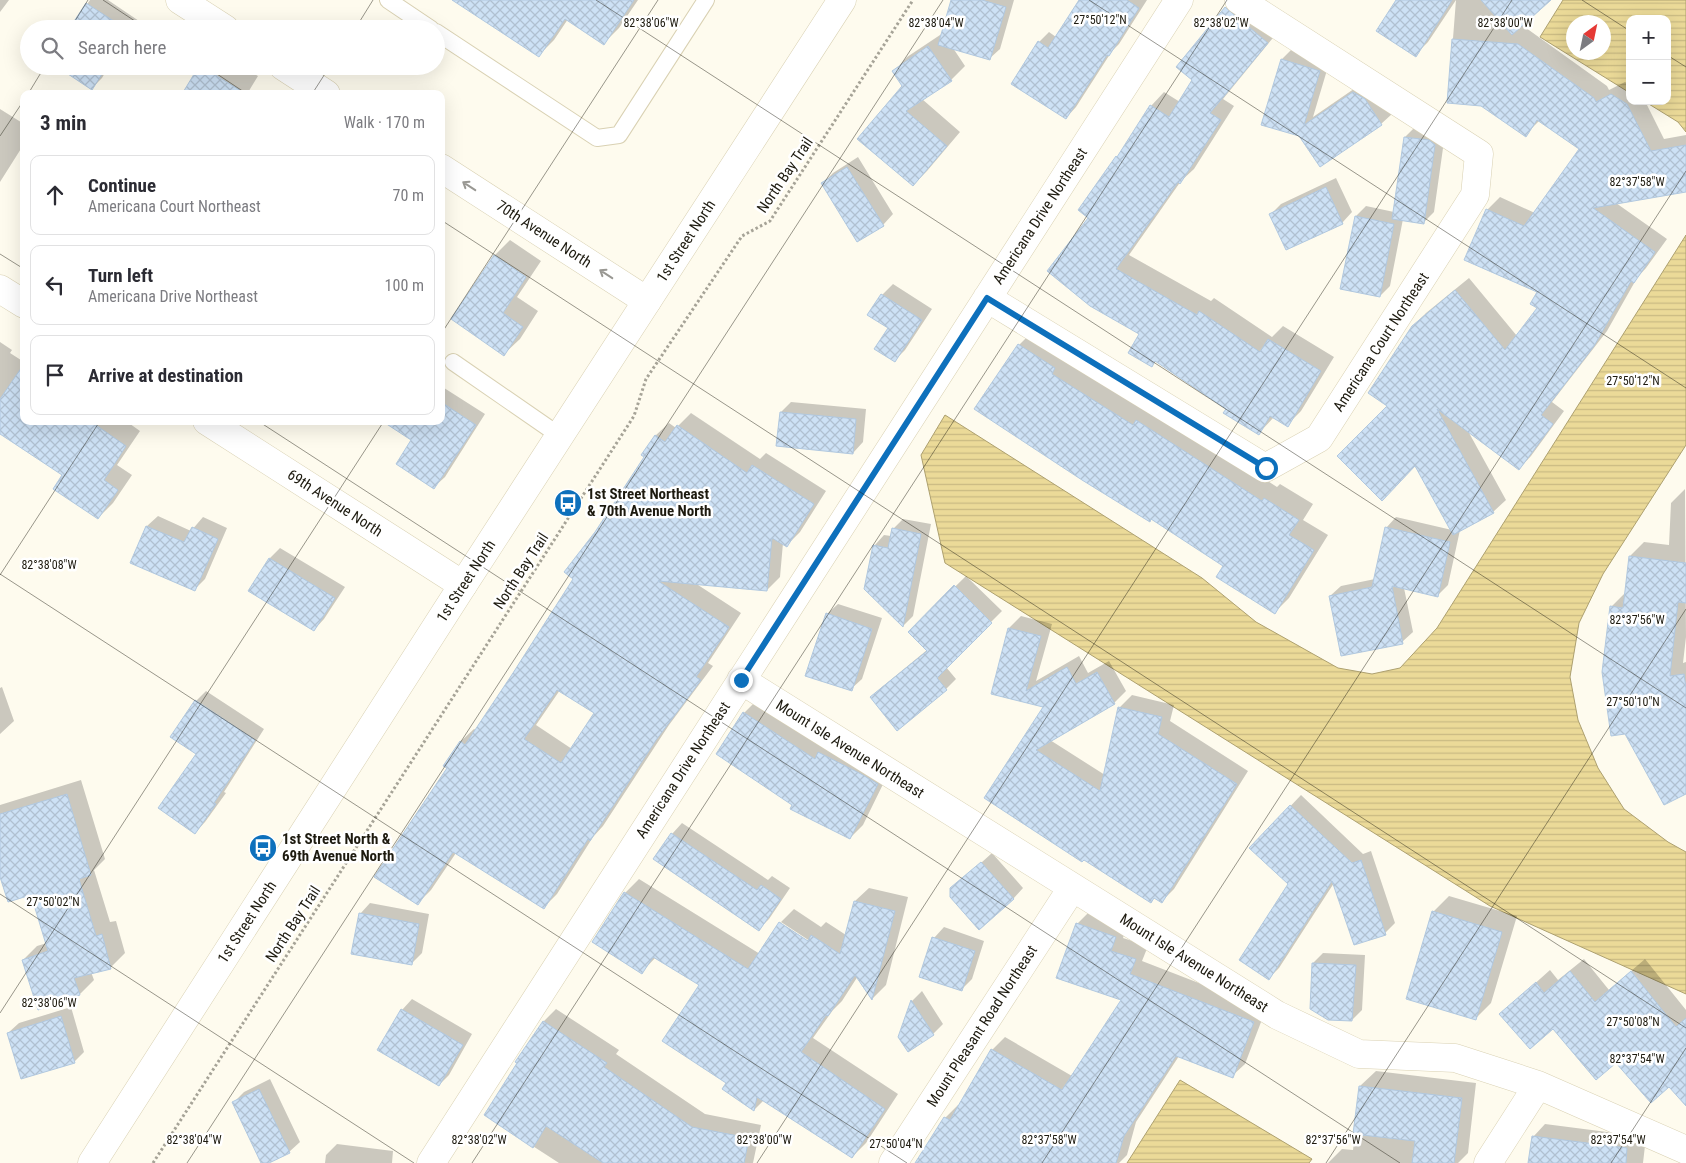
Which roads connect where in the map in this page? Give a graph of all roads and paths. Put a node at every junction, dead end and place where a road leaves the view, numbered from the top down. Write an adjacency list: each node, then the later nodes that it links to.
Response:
1 (180, 0): 8 (street)
2 (388, 0): 9 (lane)
3 (706, 0): 10 (lane)
4 (842, 0): 16 (street, 1st Street North)
5 (913, 0): 27 (path, North Bay Trail)
6 (1179, 0): 15 (street, Americana Drive Northeast)
7 (1239, 0): 15 (street, Americana Court Northeast)
8 (211, 20)
9 (418, 20)
10 (445, 38)
11 (297, 75): 12 (street)
12 (320, 90)
13 (445, 171): 16 (street, 70th Avenue North, one-way to 13)
14 (0, 289): 17 (street)
15 (987, 298): 22 (street, Americana Drive Northeast)
16 (647, 301): 20 (street, 1st Street North)
17 (20, 302)
18 (453, 362): 20 (lane)
19 (213, 425): 21 (street, 69th Avenue North)
20 (560, 436): 21 (street, 1st Street North)
21 (463, 585): 26 (street, 1st Street North)
22 (741, 680): 23 (street, Mount Isle Avenue Northeast); 28 (street, Americana Drive Northeast)
23 (1072, 888): 24 (street, Mount Isle Avenue Northeast); 29 (street, Mount Pleasant Road Northeast)
24 (1538, 1085): 25 (street, Mount Isle Avenue Northeast); 30 (street)
25 (1686, 1150)
26 (92, 1163)
27 (153, 1163)
28 (430, 1163)
29 (893, 1163)
30 (1488, 1163)

